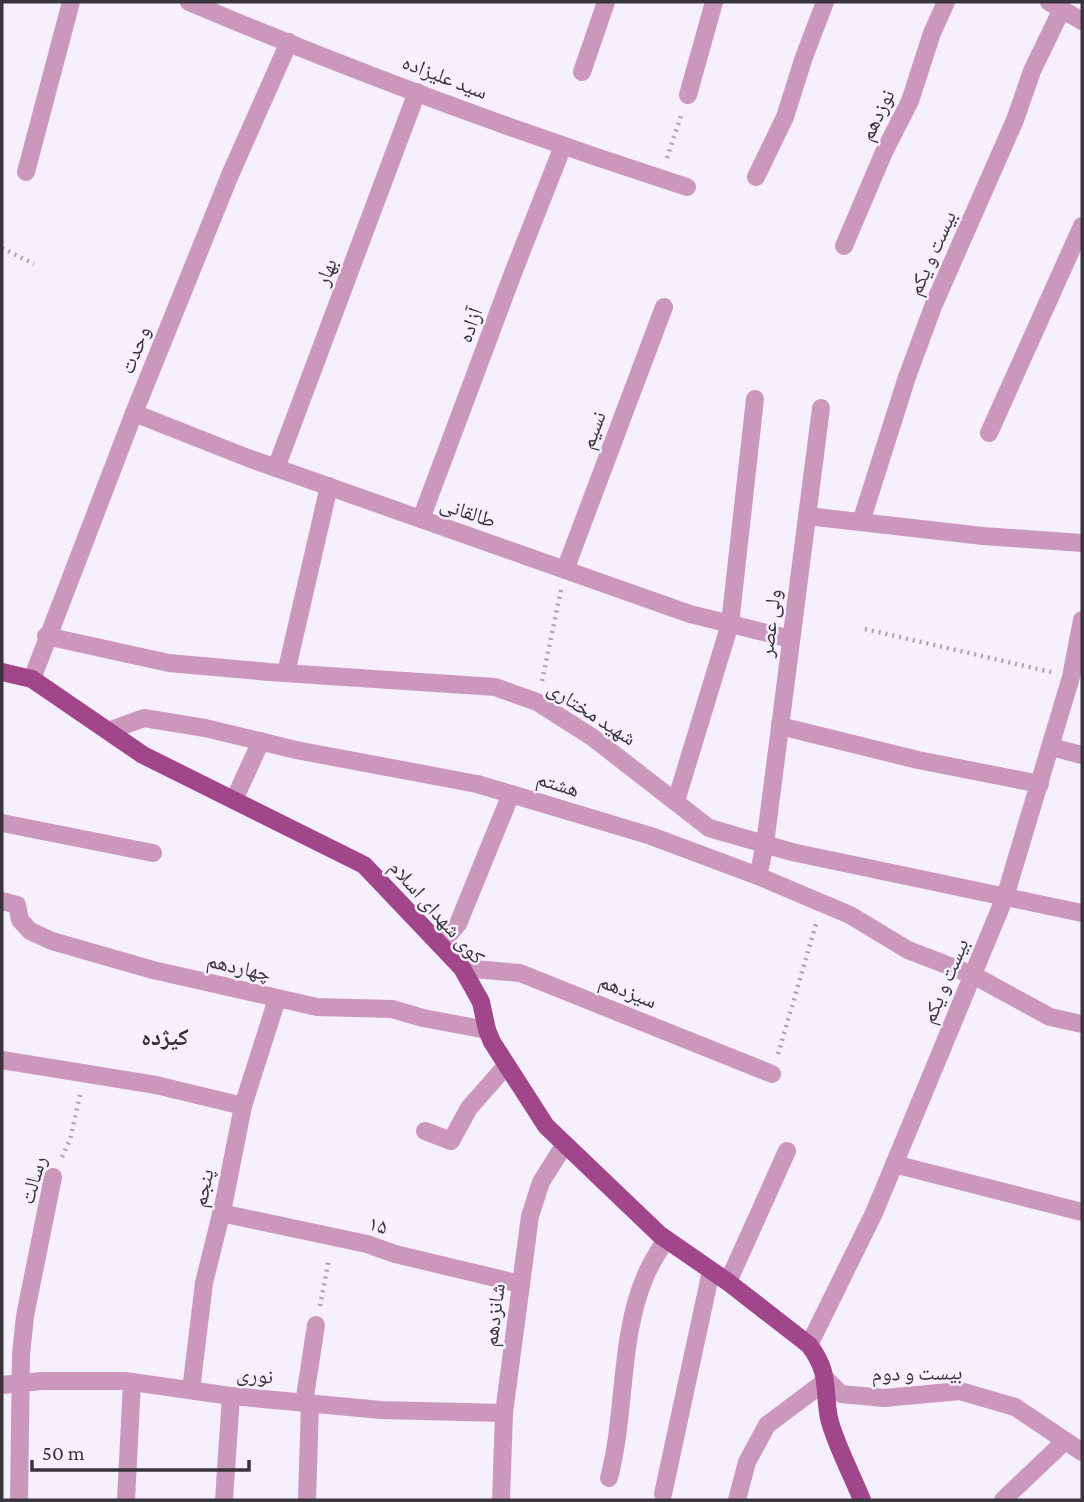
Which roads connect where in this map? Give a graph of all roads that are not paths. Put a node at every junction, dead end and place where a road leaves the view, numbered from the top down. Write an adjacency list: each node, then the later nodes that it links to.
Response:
1 (71, 2): 14 (street)
2 (189, 2): 9 (street, سید علیزاده)
3 (606, 2): 10 (street)
4 (714, 2): 12 (street)
5 (825, 2): 15 (street)
6 (946, 2): 18 (street, نوزدهم)
7 (1056, 5): 8 (street); 28 (street, بیست و یکم)
8 (1082, 21)
9 (289, 42): 11 (street, سید علیزاده); 22 (street, وحدت)
10 (582, 72)
11 (417, 92): 13 (street, سید علیزاده); 24 (street, بهار)
12 (688, 95)
13 (563, 146): 16 (street, سید علیزاده); 27 (street, آزاده)
14 (26, 172)
15 (756, 177)
16 (687, 187)
17 (1082, 226): 23 (street)
18 (844, 246)
19 (664, 307): 30 (street, نسیم)
20 (755, 399): 32 (street)
21 (821, 408): 26 (street, ولی عصر)
22 (134, 413): 24 (street, طالقانی); 33 (street, وحدت)
23 (989, 433)
24 (276, 468): 25 (street, طالقانی)
25 (329, 486): 27 (street, طالقانی); 36 (street)
26 (807, 516): 28 (street); 34 (street, ولی عصر)
27 (421, 519): 30 (street, طالقانی)
28 (862, 522): 29 (street)
29 (1082, 543)
30 (565, 570): 32 (street, طالقانی)
31 (1082, 620): 41 (street, بیست و یکم)
32 (730, 624): 34 (street, طالقانی); 46 (street)
33 (46, 636): 36 (street, شهید مختاری); 37 (street, وحدت)
34 (791, 639): 38 (street, ولی عصر)
35 (2, 672): 37 (main road, کوی شهدای اسلام)
36 (286, 673): 46 (street, شهید مختاری)
37 (32, 679): 39 (main road, کوی شهدای اسلام)
38 (780, 726): 43 (street); 48 (street, ولی عصر)
39 (108, 731): 40 (street, هشتم); 45 (main road, کوی شهدای اسلام)
40 (261, 741): 44 (street, هشتم); 45 (street)
41 (1051, 747): 42 (street); 43 (street, بیست و یکم)
42 (1082, 755)
43 (1040, 784): 51 (street, بیست و یکم)
44 (510, 794): 50 (street, هشتم); 54 (street)
45 (234, 800): 54 (main road, کوی شهدای اسلام)
46 (676, 801): 48 (street, شهید مختاری)
47 (2, 823): 49 (street)
48 (765, 844): 50 (street, ولی عصر); 51 (street, شهید مختاری)
49 (153, 853)
50 (758, 876): 56 (street, هشتم)
51 (1005, 897): 53 (street, شهید مختاری); 56 (street, بیست و یکم)
52 (2, 901): 57 (street, چهاردهم)
53 (1082, 913)
54 (440, 945): 55 (main road, کوی شهدای اسلام)
55 (462, 968): 59 (main road, کوی شهدای اسلام); 62 (street, سیزدهم)
56 (973, 975): 58 (street, هشتم); 67 (street, بیست و یکم)
57 (277, 999): 59 (street, چهاردهم); 63 (street, پنجم)
58 (1082, 1024)
59 (487, 1030): 61 (main road, کوی شهدای اسلام)
60 (2, 1060): 63 (street)
61 (506, 1066): 64 (street); 65 (main road, کوی شهدای اسلام)
62 (772, 1074)
63 (243, 1106): 70 (street, پنجم)
64 (425, 1131)
65 (565, 1144): 71 (main road, کوی شهدای اسلام); 74 (street, شانزدهم)
66 (787, 1151): 73 (street)
67 (894, 1164): 69 (street); 76 (street, بیست و یکم)
68 (53, 1177): 79 (street, رسالت)
69 (1082, 1212)
70 (221, 1213): 74 (street, ۱۵); 81 (street, پنجم)
71 (666, 1239): 72 (main road, کوی شهدای اسلام); 87 (street)
72 (711, 1271): 73 (main road, کوی شهدای اسلام); 88 (street)
73 (728, 1282): 76 (main road, کوی شهدای اسلام)
74 (521, 1284): 84 (street, شانزدهم)
75 (316, 1325): 83 (street)
76 (809, 1345): 77 (main road, کوی شهدای اسلام)
77 (827, 1380): 85 (street, بیست و دوم); 94 (street); 95 (main road, کوی شهدای اسلام)
78 (132, 1382): 79 (street, نوری); 81 (street, نوری); 90 (street)
79 (21, 1383): 80 (street, نوری); 89 (street, رسالت)
80 (2, 1385)
81 (191, 1390): 82 (street, نوری)
82 (231, 1396): 83 (street, نوری); 91 (street)
83 (307, 1403): 84 (street, نوری); 92 (street)
84 (505, 1413): 93 (street, شانزدهم)
85 (1065, 1441): 86 (street, بیست و دوم); 96 (street)
86 (1082, 1452)
87 (609, 1478)
88 (663, 1494)
89 (19, 1500)
90 (126, 1500)
91 (224, 1500)
92 (307, 1500)
93 (501, 1500)
94 (737, 1500)
95 (862, 1500)
96 (1003, 1500)

